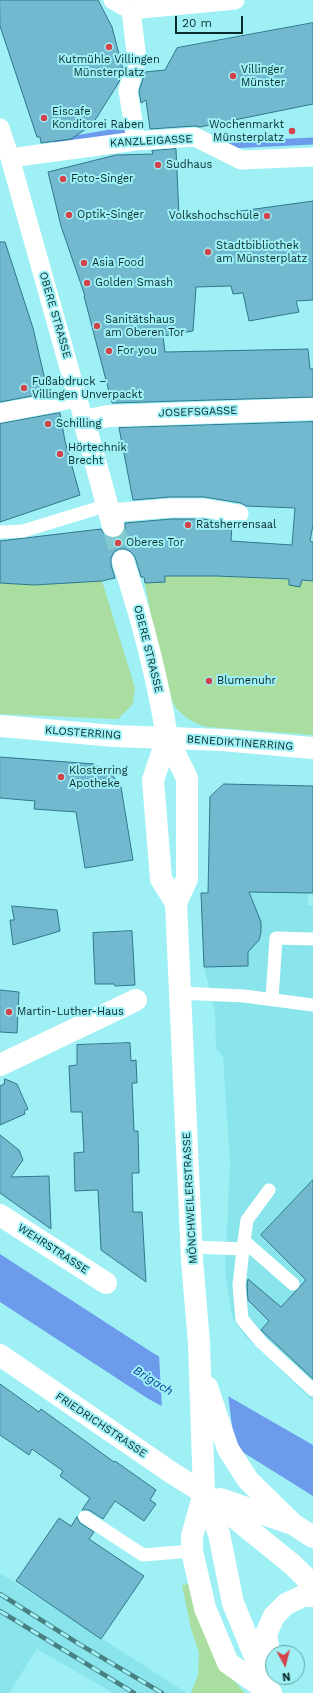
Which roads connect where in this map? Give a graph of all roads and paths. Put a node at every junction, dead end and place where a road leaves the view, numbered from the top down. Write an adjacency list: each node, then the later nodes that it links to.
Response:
1 (113, 0): 3 (street)
2 (231, 0): 3 (street)
3 (131, 10): 5 (street)
4 (1, 136): 7 (street, OBERE STRASSE)
5 (136, 141): 6 (street, KANZLEIGASSE); 7 (street, KANZLEIGASSE)
6 (313, 157)
7 (10, 158): 8 (street, OBERE STRASSE)
8 (78, 397): 10 (street); 11 (street, OBERE STRASSE)
9 (313, 409): 11 (main road, JOSEFSGASSE)
10 (0, 413)
11 (84, 421): 13 (main road, OBERE STRASSE)
12 (239, 514): 13 (street)
13 (110, 515): 14 (lane)
14 (0, 532)
15 (123, 561): 17 (main road, OBERE STRASSE)
16 (0, 726): 17 (main road, KLOSTERRING)
17 (167, 738): 18 (main road, BENEDIKTINERRING); 19 (main road, MÖNCHWEILERSTRASSE); 19 (main road)
18 (313, 748)
19 (176, 903): 21 (main road, MÖNCHWEILERSTRASSE)
20 (313, 939): 22 (lane)
21 (180, 994): 22 (lane); 29 (main road, MÖNCHWEILERSTRASSE)
22 (272, 999): 24 (lane)
23 (136, 1000): 25 (main road)
24 (313, 1005)
25 (0, 1064)
26 (269, 1190): 28 (lane)
27 (0, 1215): 30 (main road, WEHRSTRASSE)
28 (243, 1245): 29 (lane); 31 (lane); 34 (lane)
29 (192, 1247): 33 (main road, MÖNCHWEILERSTRASSE)
30 (106, 1283)
31 (293, 1284)
32 (0, 1355): 35 (main road, FRIEDRICHSTRASSE)
33 (199, 1365): 35 (main road, MÖNCHWEILERSTRASSE); 37 (main road)
34 (313, 1390)
35 (204, 1493): 37 (main road); 39 (main road); 40 (main road); 42 (main road)
36 (85, 1517): 39 (lane)
37 (293, 1524): 38 (main road)
38 (313, 1537)
39 (192, 1551): 42 (main road)
40 (313, 1585)
41 (313, 1596): 42 (main road)
42 (270, 1692)

